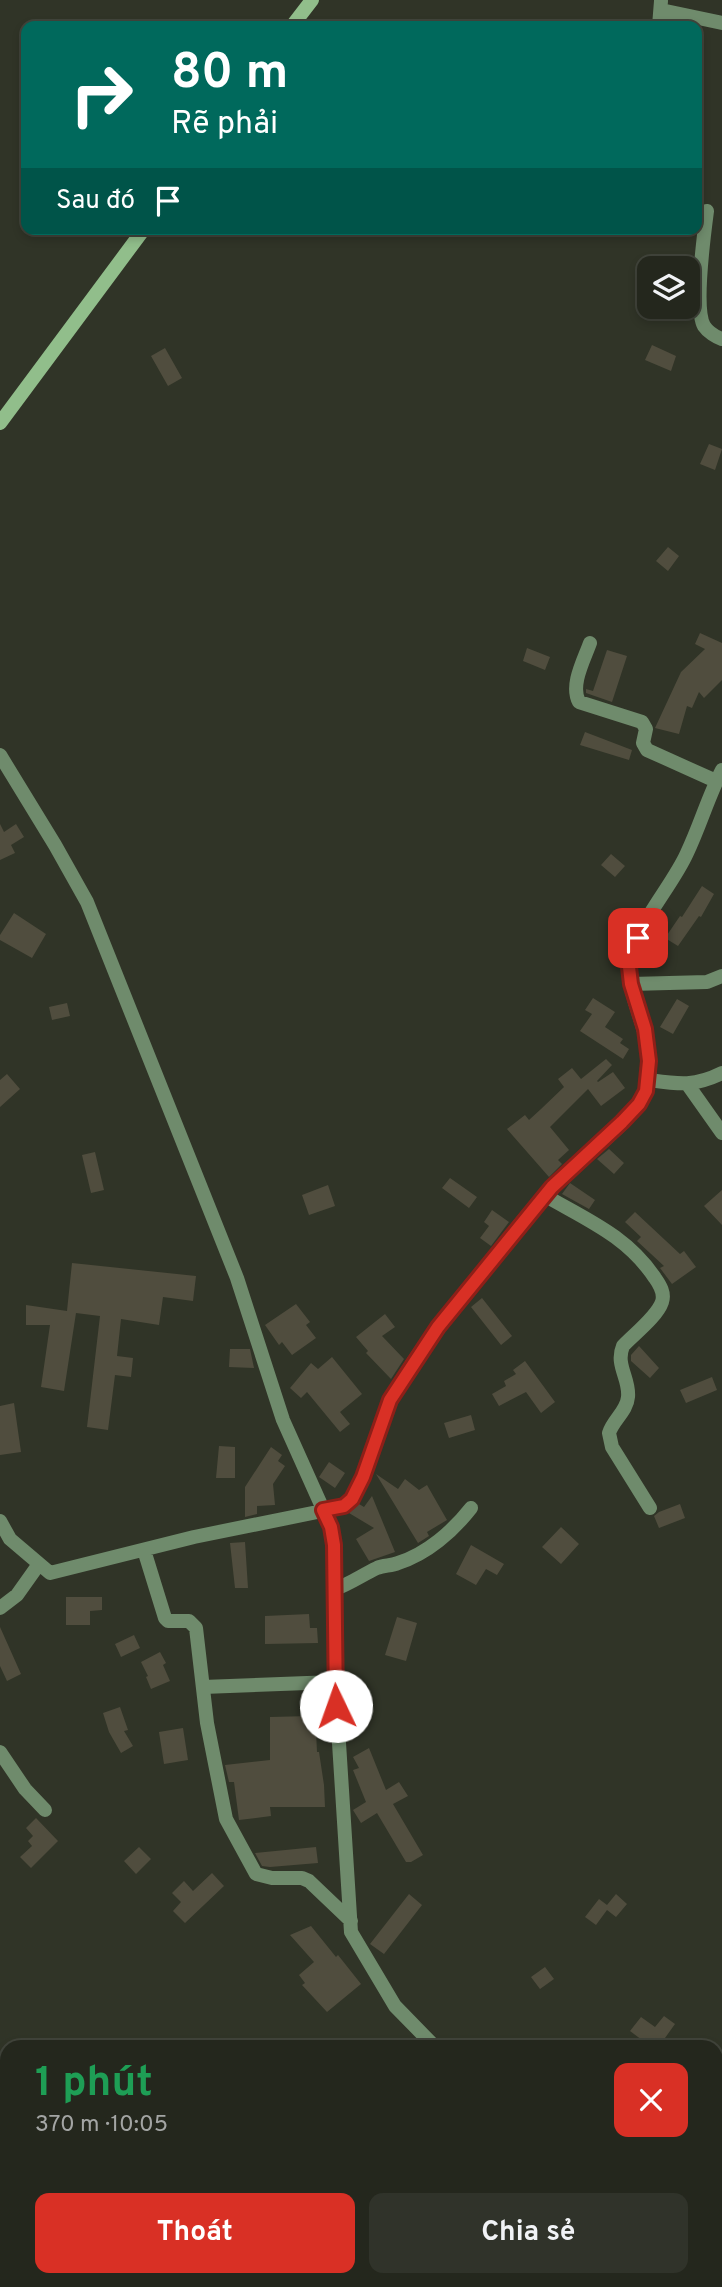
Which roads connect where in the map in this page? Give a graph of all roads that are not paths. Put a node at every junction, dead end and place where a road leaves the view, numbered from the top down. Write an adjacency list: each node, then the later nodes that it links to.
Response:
1 (312, 0): 3 (main road)
2 (661, 5): 4 (street)
3 (296, 21)
4 (722, 23)
5 (707, 211): 7 (street)
6 (140, 235): 8 (main road)
7 (722, 339)
8 (0, 423)
9 (590, 643): 11 (street)
10 (0, 755): 21 (street)
11 (719, 776): 13 (street)
12 (722, 976): 13 (street)
13 (631, 984): 15 (street)
14 (722, 1073): 16 (street)
15 (649, 1080): 16 (street); 18 (street)
16 (688, 1084): 17 (street)
17 (722, 1133)
18 (544, 1195): 20 (street); 21 (street)
19 (471, 1508): 25 (street)
20 (650, 1508)
21 (323, 1510): 23 (street); 25 (street)
22 (0, 1521): 24 (street)
23 (144, 1550): 24 (street); 28 (street)
24 (39, 1564): 26 (street)
25 (333, 1590): 27 (street)
26 (0, 1608)
27 (334, 1682): 28 (street); 31 (street)
28 (203, 1687): 31 (street)
29 (0, 1752): 30 (street)
30 (45, 1811)
31 (351, 1921): 32 (street)
32 (428, 2040)

